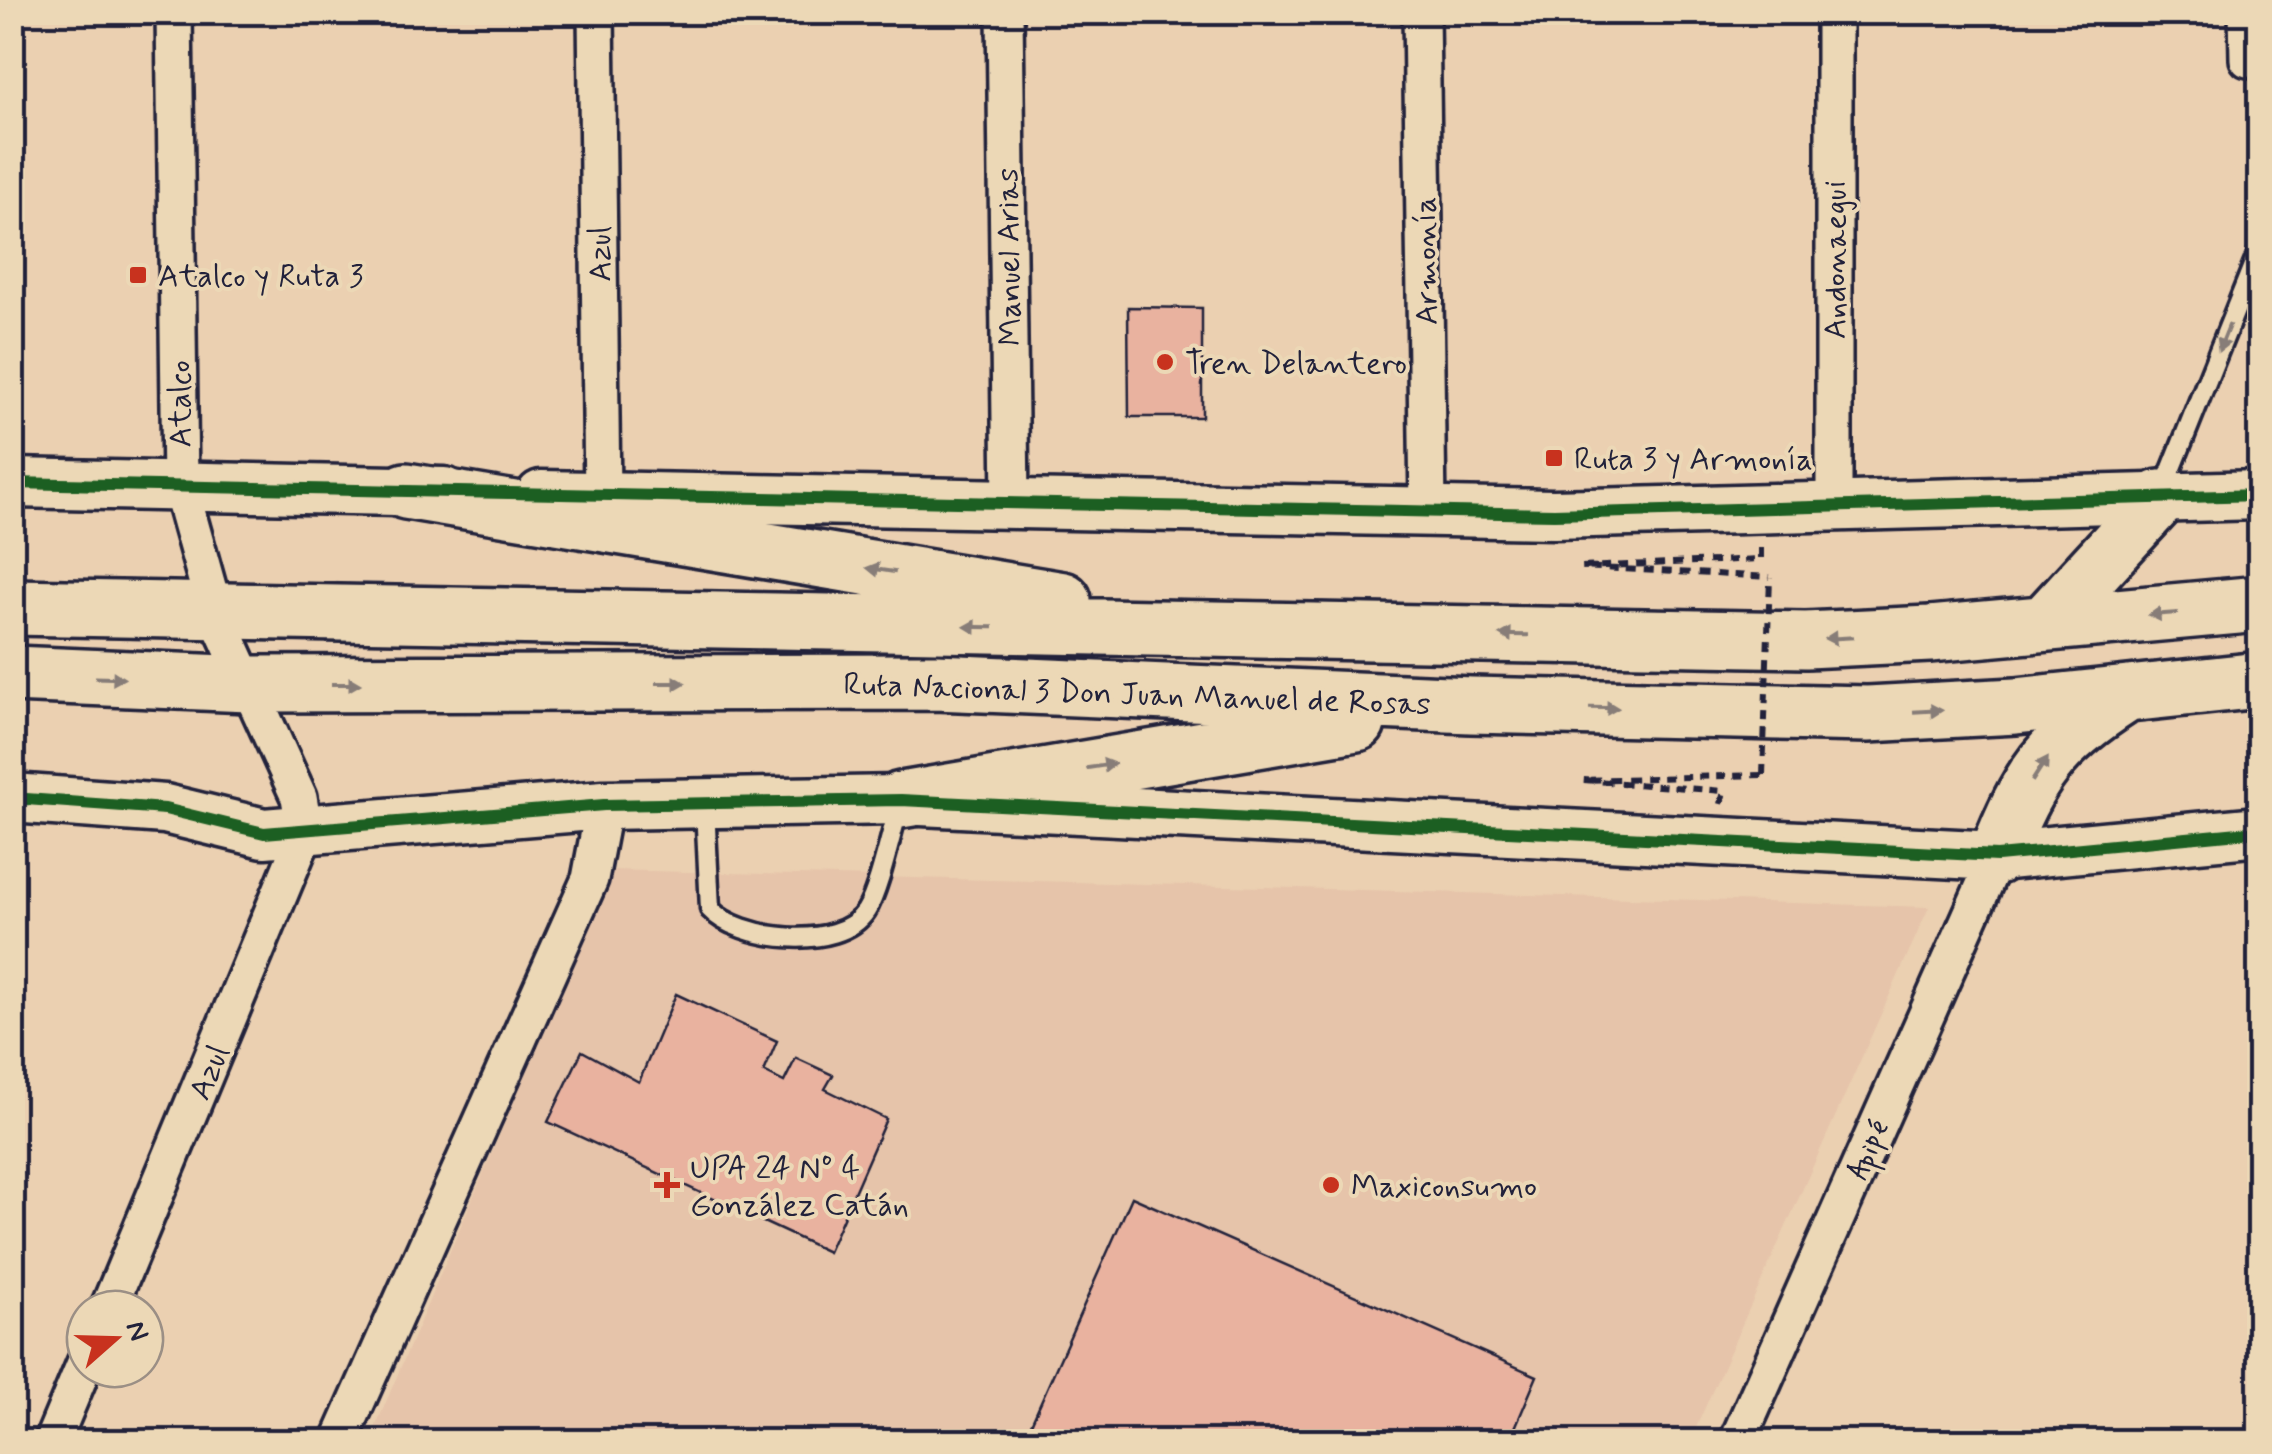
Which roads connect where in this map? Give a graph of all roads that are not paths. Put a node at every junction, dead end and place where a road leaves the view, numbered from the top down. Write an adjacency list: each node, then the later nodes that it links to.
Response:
1 (174, 12): 10 (street, Atalco)
2 (596, 12): 13 (street, Azul)
3 (1005, 12): 15 (street, Manuel Arias)
4 (1422, 12): 17 (street, Armonía)
5 (1834, 12): 16 (street, Andonaegui)
6 (2247, 12): 7 (street)
7 (2248, 59)
8 (2260, 248): 14 (lane, one-way to 14)
9 (12, 483): 10 (street)
10 (180, 486): 11 (street); 20 (street, Atalco)
11 (406, 492): 13 (street); 22 (highway, one-way to 11)
12 (2260, 495): 14 (street)
13 (602, 496): 15 (street)
14 (2160, 498): 16 (street); 21 (highway)
15 (1012, 502): 17 (street)
16 (1834, 508): 17 (street)
17 (1428, 510)
18 (2260, 604): 21 (highway, Ruta Nacional 3 Don Juan Manuel de Rosas, one-way to 21)
19 (12, 607): 20 (highway, Ruta Nacional 3 Don Juan Manuel de Rosas)
20 (215, 612): 22 (highway, Ruta Nacional 3 Don Juan Manuel de Rosas, one-way to 20); 25 (street, Atalco)
21 (2046, 622): 22 (highway, Ruta Nacional 3 Don Juan Manuel de Rosas, one-way to 22)
22 (1254, 632)
23 (12, 674): 25 (highway, Ruta Nacional 3 Don Juan Manuel de Rosas, one-way to 25)
24 (2260, 680): 26 (highway, Ruta Nacional 3 Don Juan Manuel de Rosas)
25 (249, 684): 27 (highway, Ruta Nacional 3 Don Juan Manuel de Rosas, one-way to 27); 33 (street, Atalco)
26 (2130, 692): 27 (highway, Ruta Nacional 3 Don Juan Manuel de Rosas, one-way to 26); 34 (highway, one-way to 26)
27 (1471, 704): 29 (highway, one-way to 27)
28 (12, 798): 33 (street)
29 (902, 800): 30 (street); 30 (lane); 34 (street)
30 (705, 801): 31 (street)
31 (604, 804): 33 (street); 38 (street)
32 (2260, 832): 34 (street)
33 (304, 833): 35 (street, Azul)
34 (1997, 856): 39 (street, Apipé)
35 (116, 1289)
36 (74, 1389): 37 (street)
37 (52, 1442)
38 (340, 1442)
39 (1737, 1442)

